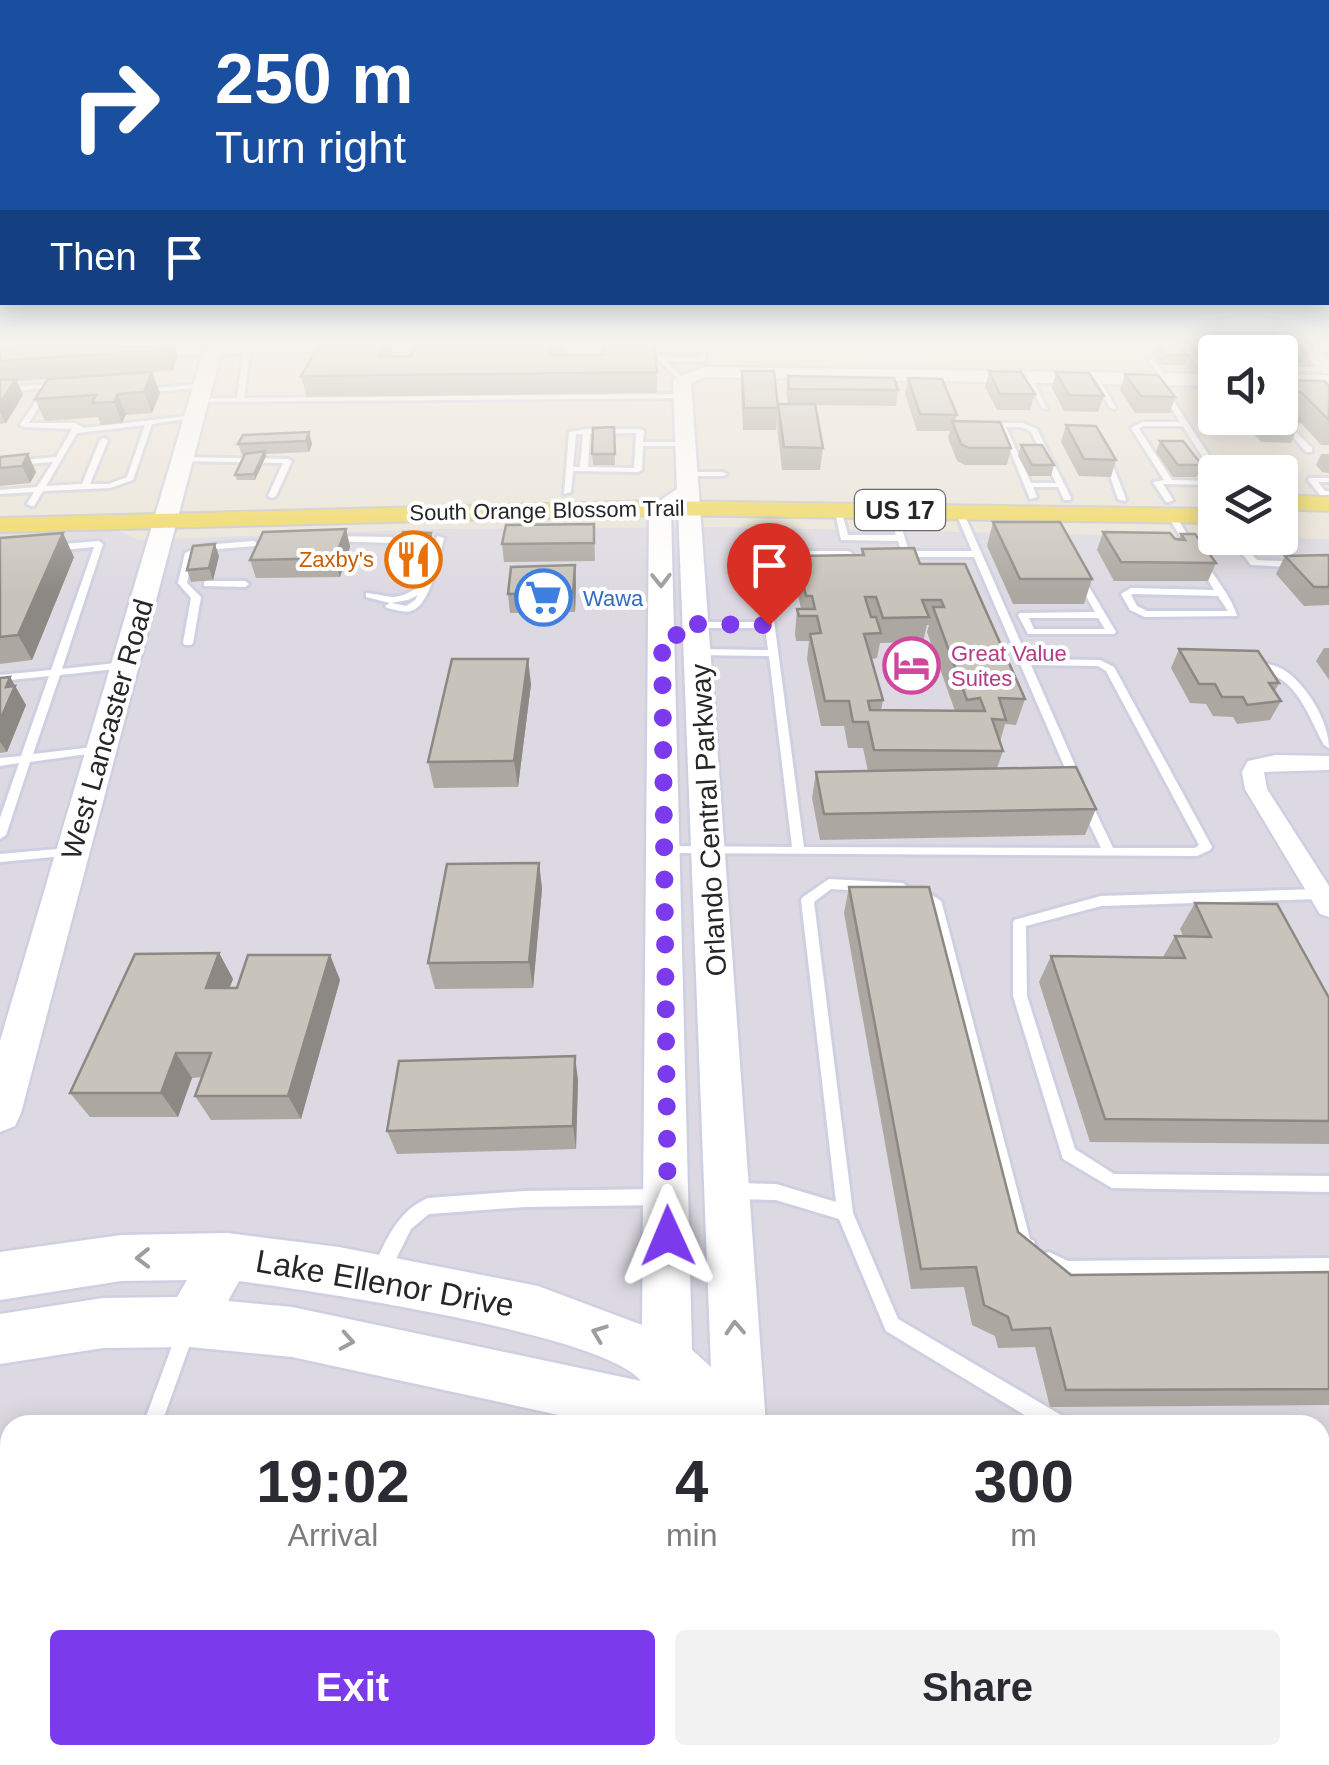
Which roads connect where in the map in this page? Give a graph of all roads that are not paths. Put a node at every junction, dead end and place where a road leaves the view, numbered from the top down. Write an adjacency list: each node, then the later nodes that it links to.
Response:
1 (87, 428): 9 (lane)
2 (148, 428): 25 (lane)
3 (192, 428): 19 (street, West Lancaster Road)
4 (684, 428): 14 (street, Orlando Central Parkway)
5 (1004, 428): 36 (lane)
6 (1030, 428): 28 (lane)
7 (1135, 428): 34 (lane)
8 (1185, 428): 17 (lane)
9 (81, 429): 18 (lane)
10 (588, 432): 13 (lane); 21 (lane); 24 (lane)
11 (1295, 435): 16 (lane)
12 (104, 440): 25 (lane)
13 (640, 444): 14 (lane); 21 (lane)
14 (685, 444): 30 (street, Orlando Central Parkway)
15 (1099, 447): 33 (lane)
16 (1309, 450)
17 (1204, 455)
18 (58, 459): 20 (lane); 31 (lane)
19 (184, 459): 32 (lane); 41 (street, West Lancaster Road)
20 (0, 464)
21 (584, 469): 24 (lane)
22 (723, 474): 30 (lane)
23 (1329, 480): 29 (lane)
24 (568, 481): 30 (main road, South Orange Blossom Trail / US 17); 32 (main road, South Orange Blossom Trail / US 17)
25 (84, 486): 31 (lane)
26 (1198, 489): 34 (lane)
27 (0, 492): 31 (lane)
28 (1064, 492): 33 (main road, South Orange Blossom Trail / US 17); 36 (main road, South Orange Blossom Trail / US 17)
29 (1329, 493)
30 (681, 495): 36 (main road, South Orange Blossom Trail / US 17); 39 (main road, South Orange Blossom Trail / US 17); 41 (main road, South Orange Blossom Trail / US 17); 73 (street, Orlando Central Parkway)
31 (36, 496): 38 (main road, South Orange Blossom Trail / US 17); 41 (main road, South Orange Blossom Trail / US 17)
32 (272, 496): 41 (main road, South Orange Blossom Trail / US 17)
33 (1122, 499): 34 (main road, South Orange Blossom Trail / US 17)
34 (1170, 499): 35 (main road, South Orange Blossom Trail / US 17); 36 (main road, South Orange Blossom Trail / US 17); 43 (main road, South Orange Blossom Trail / US 17); 69 (lane)
35 (1198, 500)
36 (1038, 504): 44 (main road, South Orange Blossom Trail / US 17)
37 (1329, 504): 40 (main road)
38 (0, 506)
39 (838, 508): 42 (main road, South Orange Blossom Trail / US 17); 49 (lane)
40 (1298, 508)
41 (170, 509): 47 (main road, South Orange Blossom Trail / US 17); 78 (street, West Lancaster Road)
42 (892, 510): 44 (main road, South Orange Blossom Trail / US 17); 50 (lane)
43 (1198, 510)
44 (959, 511): 57 (lane)
45 (1298, 513): 46 (main road)
46 (1329, 519)
47 (0, 525)
48 (440, 538): 70 (lane)
49 (844, 538): 50 (lane); 55 (lane)
50 (901, 538): 56 (lane)
51 (323, 539): 53 (lane)
52 (272, 540): 74 (lane)
53 (391, 540)
54 (40, 549): 79 (lane)
55 (848, 554): 61 (lane); 72 (lane)
56 (906, 554): 57 (lane); 63 (lane)
57 (977, 554): 66 (lane)
58 (1248, 555): 59 (lane)
59 (1329, 566)
60 (1074, 568): 71 (lane)
61 (862, 569)
62 (895, 569): 63 (lane)
63 (911, 569): 64 (lane)
64 (929, 569)
65 (966, 569): 66 (lane)
66 (984, 570): 76 (lane)
67 (207, 584): 68 (lane)
68 (244, 584)
69 (1221, 593): 69 (lane)
70 (369, 596)
71 (1101, 615): 71 (lane)
72 (769, 625): 73 (lane); 75 (lane)
73 (689, 637): 75 (lane); 86 (street, Orlando Central Parkway)
74 (188, 643)
75 (773, 653): 88 (lane)
76 (1024, 662): 90 (lane); 90 (lane)
77 (1244, 664): 81 (lane)
78 (125, 665): 79 (lane); 82 (street, West Lancaster Road)
79 (56, 672): 80 (lane); 83 (lane)
80 (0, 678)
81 (1329, 745)
82 (102, 748): 83 (lane); 89 (street, West Lancaster Road)
83 (24, 759): 84 (lane); 87 (lane)
84 (0, 762)
85 (1329, 763): 92 (street)
86 (686, 826): 88 (lane); 95 (street, Orlando Central Parkway); 96 (street, Orlando Central Parkway)
87 (0, 836)
88 (799, 851): 90 (lane)
89 (73, 852): 91 (lane); 93 (street, West Lancaster Road)
90 (1109, 852)
91 (0, 858)
92 (1325, 900): 94 (lane)
93 (0, 1113)
94 (1329, 1184)
95 (728, 1191): 97 (lane); 104 (street, Orlando Central Parkway, one-way to 95)
96 (668, 1197): 101 (lane); 104 (street, Orlando Central Parkway)
97 (845, 1213): 99 (lane); 106 (lane)
98 (227, 1256): 100 (street, Lake Ellenor Drive, one-way to 100); 101 (street, Lake Ellenor Drive); 102 (street)
99 (1329, 1266)
100 (0, 1276)
101 (377, 1278): 104 (street, Lake Ellenor Drive, one-way to 101)
102 (190, 1322): 103 (street); 104 (street, one-way to 104); 105 (lane)
103 (0, 1338)
104 (707, 1414)
105 (156, 1415)
106 (1042, 1415)

